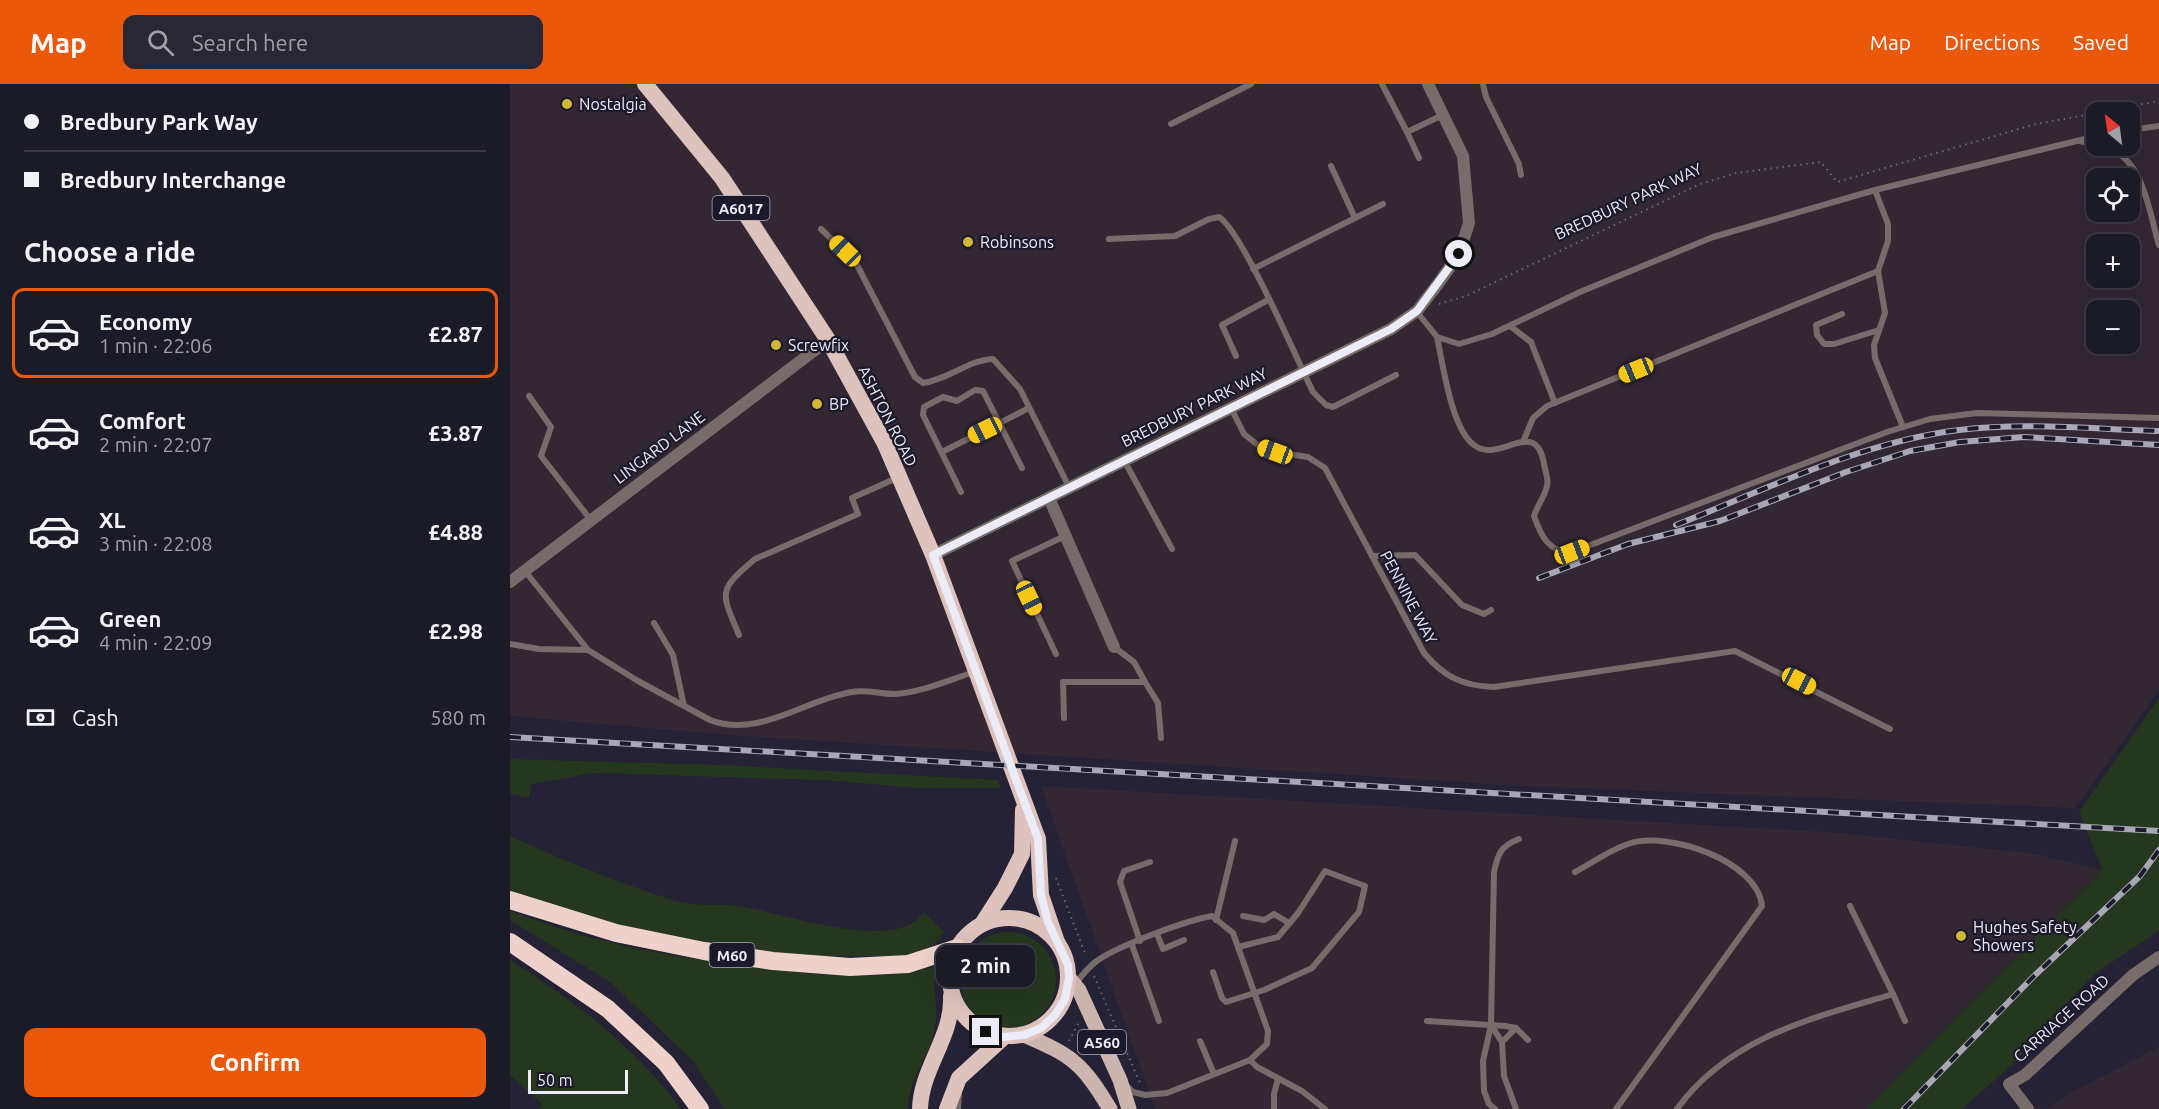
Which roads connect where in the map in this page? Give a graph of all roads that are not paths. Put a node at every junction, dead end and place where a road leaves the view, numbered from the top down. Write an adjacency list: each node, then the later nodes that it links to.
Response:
1 (645, 84): 32 (highway, ASHTON ROAD / A6017)
2 (1251, 84): 7 (lane)
3 (1382, 84): 10 (lane)
4 (1428, 84): 6 (street, BREDBURY PARK WAY)
5 (1483, 84): 17 (lane)
6 (1443, 115): 10 (lane); 27 (street, BREDBURY PARK WAY)
7 (1172, 124)
8 (2159, 126): 9 (lane)
9 (2140, 129)
10 (1407, 132): 15 (lane)
11 (2086, 138): 12 (lane)
12 (2077, 140): 13 (lane); 18 (lane)
13 (2086, 142)
14 (2124, 156): 23 (lane)
15 (1419, 158)
16 (1331, 166): 20 (lane)
17 (1521, 175)
18 (1875, 190): 25 (lane); 29 (lane)
19 (1383, 204): 20 (lane)
20 (1355, 218): 24 (lane)
21 (821, 228): 39 (lane)
22 (1109, 239): 24 (lane)
23 (2159, 245)
24 (1253, 269): 26 (lane)
25 (1878, 271): 30 (lane); 37 (lane)
26 (1269, 300): 33 (lane); 34 (lane)
27 (1417, 311): 31 (lane); 34 (street, BREDBURY PARK WAY)
28 (1842, 314): 30 (lane)
29 (1509, 326): 31 (lane); 37 (lane)
30 (1879, 330): 42 (lane)
31 (1437, 337): 43 (lane)
32 (828, 340): 47 (highway, ASHTON ROAD / A6017); 51 (street, LINGARD LANE)
33 (1236, 356)
34 (1303, 372): 35 (lane); 38 (street, BREDBURY PARK WAY)
35 (1396, 375)
36 (529, 396): 51 (lane)
37 (1555, 403): 43 (lane)
38 (1230, 407): 45 (street, BREDBURY PARK WAY); 55 (lane, PENNINE WAY)
39 (1029, 408): 41 (lane); 48 (lane)
40 (2159, 418): 42 (lane)
41 (1000, 423): 44 (lane); 44 (lane); 46 (lane)
42 (1903, 427): 43 (lane)
43 (1523, 442)
44 (942, 452): 49 (lane)
45 (1124, 460): 48 (street, BREDBURY PARK WAY); 53 (lane)
46 (1022, 468)
47 (899, 477): 54 (highway, ASHTON ROAD / A6017); 60 (lane)
48 (1069, 487): 50 (street, BREDBURY PARK WAY)
49 (962, 492)
50 (1048, 498): 52 (street); 54 (street, BREDBURY PARK WAY)
51 (590, 519): 56 (street, LINGARD LANE)
52 (1065, 536): 62 (street); 64 (lane)
53 (1172, 549)
54 (933, 555): 65 (highway, ASHTON ROAD / A6017)
55 (1372, 556): 58 (lane); 69 (lane, PENNINE WAY)
56 (524, 571): 57 (street, LINGARD LANE); 63 (lane)
57 (510, 582)
58 (1491, 610)
59 (654, 623): 67 (lane)
60 (739, 634)
61 (510, 644): 63 (lane)
62 (1114, 647): 66 (lane)
63 (588, 650): 67 (lane)
64 (1056, 654)
65 (977, 671): 67 (lane); 71 (highway, ASHTON ROAD / A6017)
66 (1145, 682): 68 (lane); 70 (lane)
67 (684, 706)
68 (1064, 718)
69 (1890, 729)
70 (1161, 738)
71 (1024, 806): 81 (highway, ASHTON ROAD / A6017); 85 (highway, ASHTON ROAD / A6017)
72 (1520, 839): 99 (lane)
73 (1235, 841): 79 (lane)
74 (1150, 862): 86 (lane)
75 (1575, 872): 121 (lane)
76 (510, 900): 89 (highway, M60)
77 (1850, 906): 95 (lane)
78 (1242, 916): 80 (lane)
79 (1216, 920): 82 (lane); 88 (lane)
80 (1289, 923): 88 (lane); 94 (lane)
81 (982, 924): 85 (highway); 89 (highway)
82 (1157, 934): 83 (lane); 86 (lane)
83 (1184, 940)
84 (510, 942): 111 (highway)
85 (1057, 942): 92 (highway, A560)
86 (1140, 942): 87 (lane)
87 (1132, 945): 92 (lane); 96 (lane)
88 (1238, 947): 94 (lane)
89 (957, 948): 93 (highway)
90 (2159, 957): 123 (street, CARRIAGE ROAD)
91 (1214, 972): 94 (lane)
92 (1072, 981): 101 (highway, A560); 110 (main road, A560)
93 (951, 991): 102 (highway, A560); 112 (highway)
94 (1255, 993): 106 (lane)
95 (1893, 994): 98 (lane); 122 (lane)
96 (1159, 1021)
97 (1427, 1021): 99 (lane)
98 (1905, 1021)
99 (1491, 1024): 100 (lane); 105 (lane); 119 (lane)
100 (1516, 1028): 103 (lane); 105 (lane)
101 (1024, 1035): 102 (highway, A560); 115 (main road, A560)
102 (1004, 1037): 108 (highway)
103 (1528, 1040)
104 (1200, 1041): 107 (lane)
105 (1502, 1042): 120 (lane)
106 (1250, 1060): 107 (lane); 109 (lane)
107 (1214, 1074): 110 (lane)
108 (959, 1078): 113 (highway); 114 (lane)
109 (1278, 1079): 117 (lane); 118 (lane)
110 (1120, 1080): 116 (main road, A560)
111 (700, 1109)
112 (920, 1109)
113 (947, 1109)
114 (958, 1109)
115 (1110, 1109)
116 (1129, 1109)
117 (1274, 1109)
118 (1325, 1109)
119 (1495, 1109)
120 (1516, 1109)
121 (1616, 1109)
122 (1677, 1109)
123 (2028, 1109)

